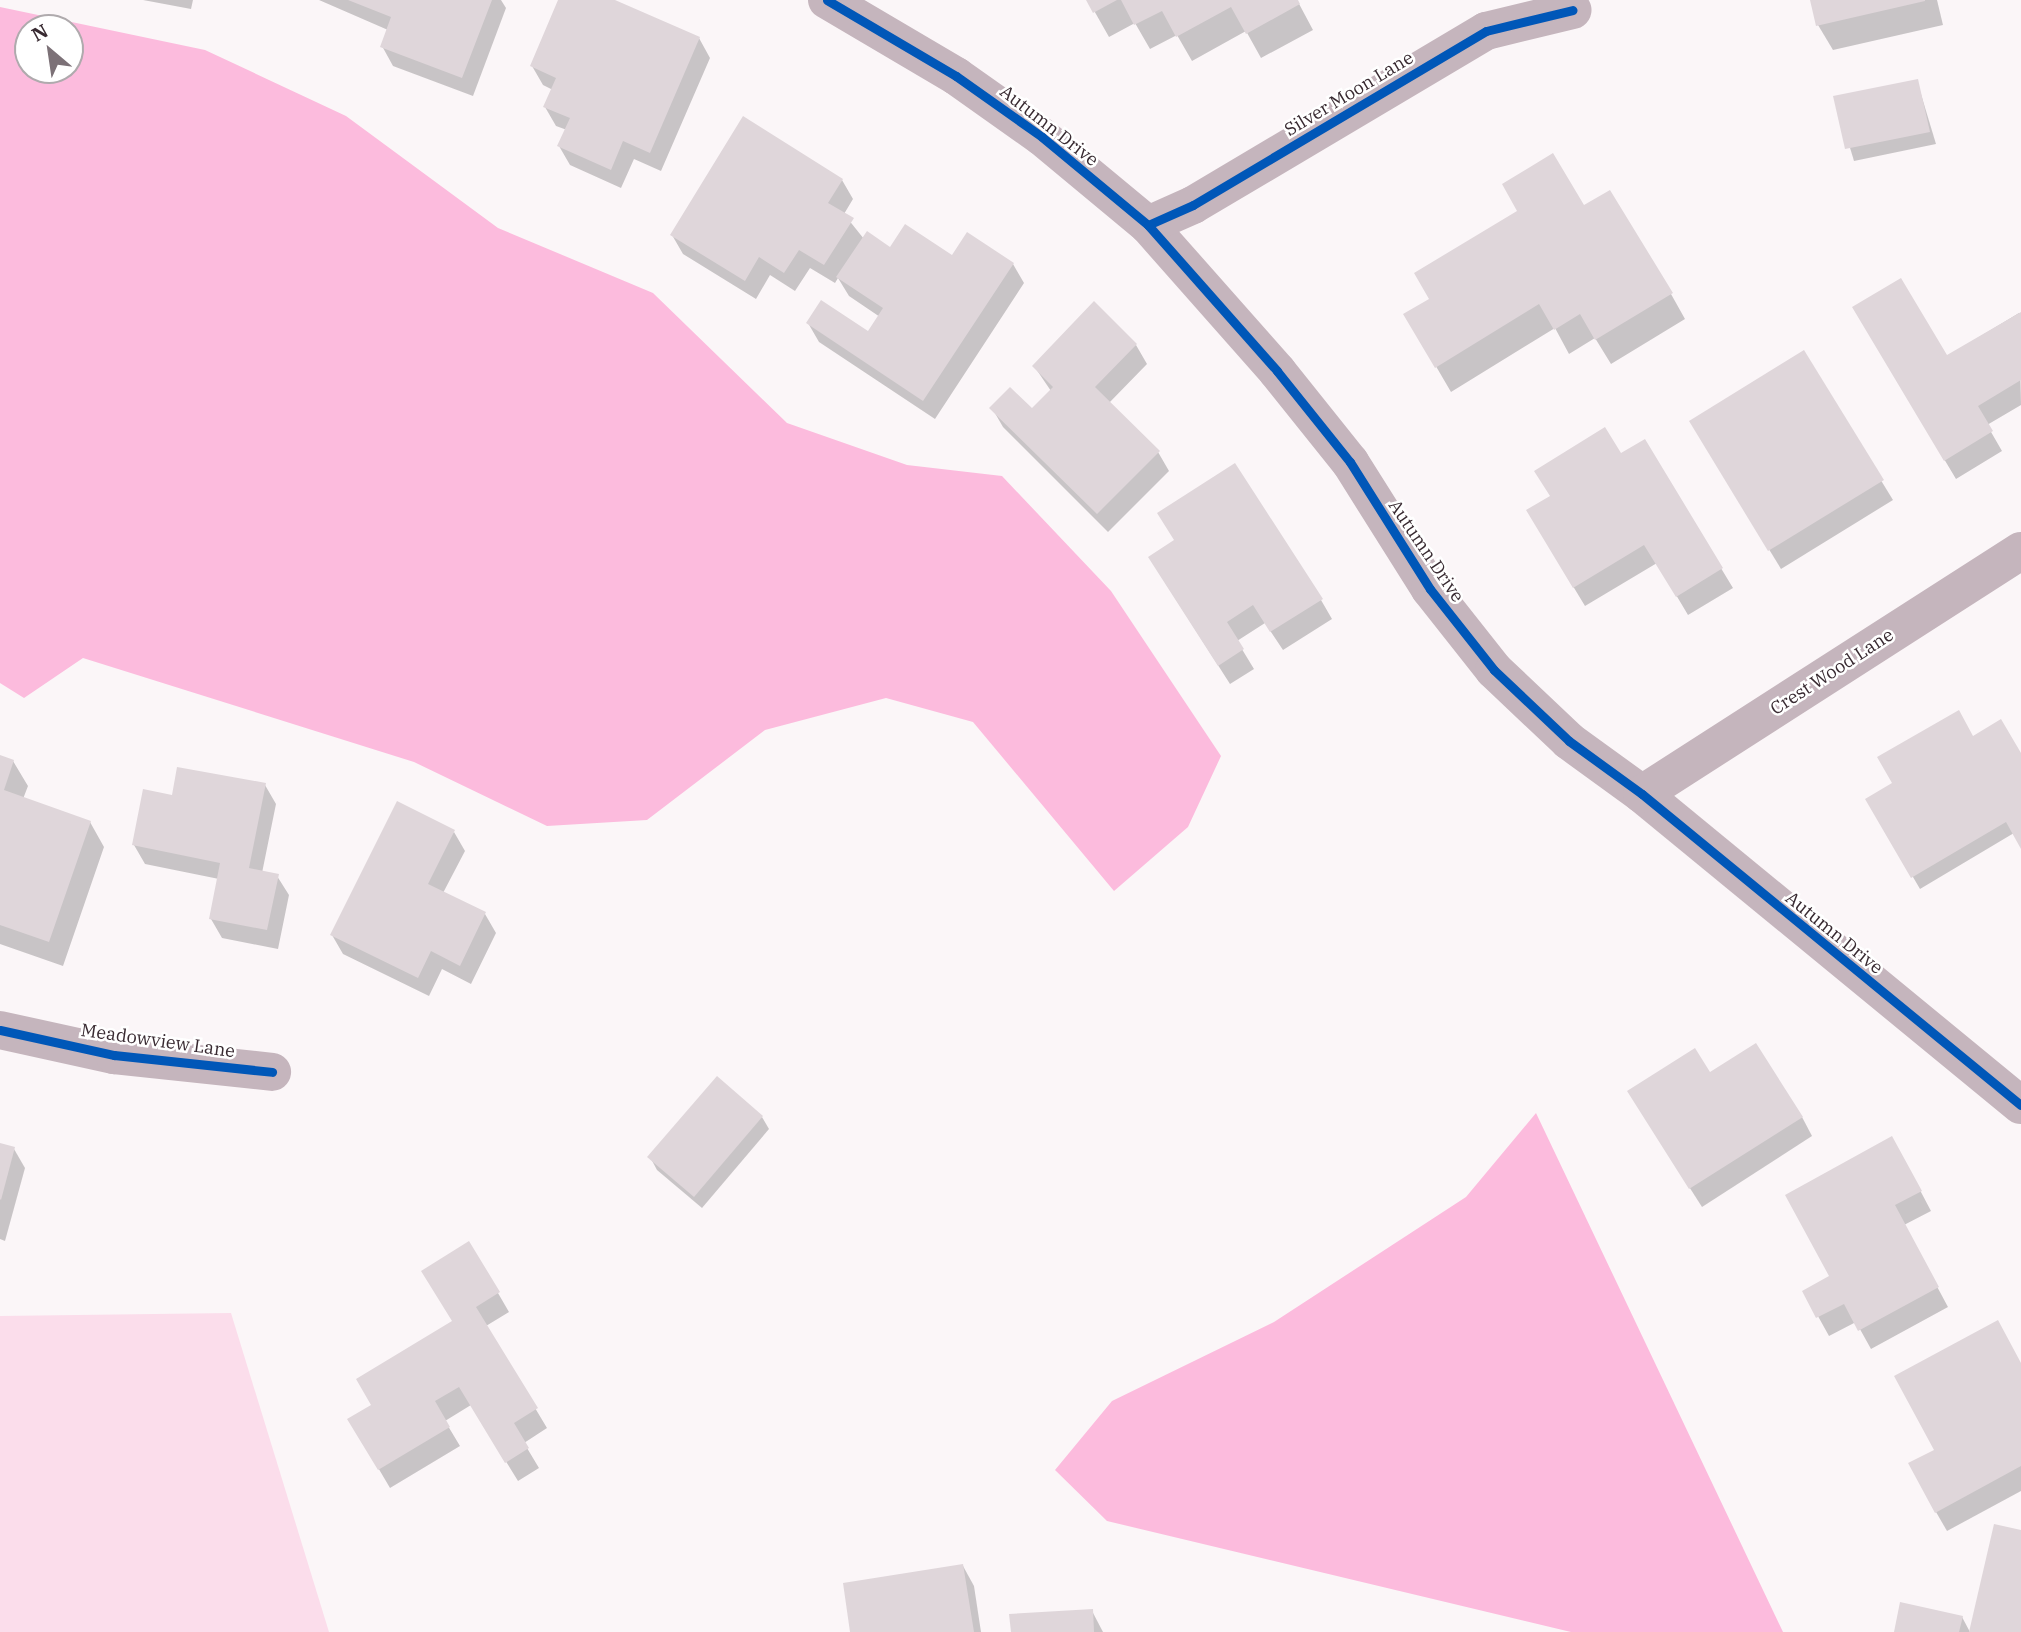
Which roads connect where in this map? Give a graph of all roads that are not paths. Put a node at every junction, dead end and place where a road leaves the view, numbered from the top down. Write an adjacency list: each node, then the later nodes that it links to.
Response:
1 (827, 0): 3 (street, Autumn Drive)
2 (1573, 10): 3 (street, Silver Moon Lane)
3 (1149, 225): 5 (street, Autumn Drive)
4 (2021, 551): 5 (street, Crest Wood Lane)
5 (1643, 794): 8 (street, Autumn Drive)
6 (0, 1030): 7 (street, Meadowview Lane)
7 (272, 1072)
8 (2021, 1105)

